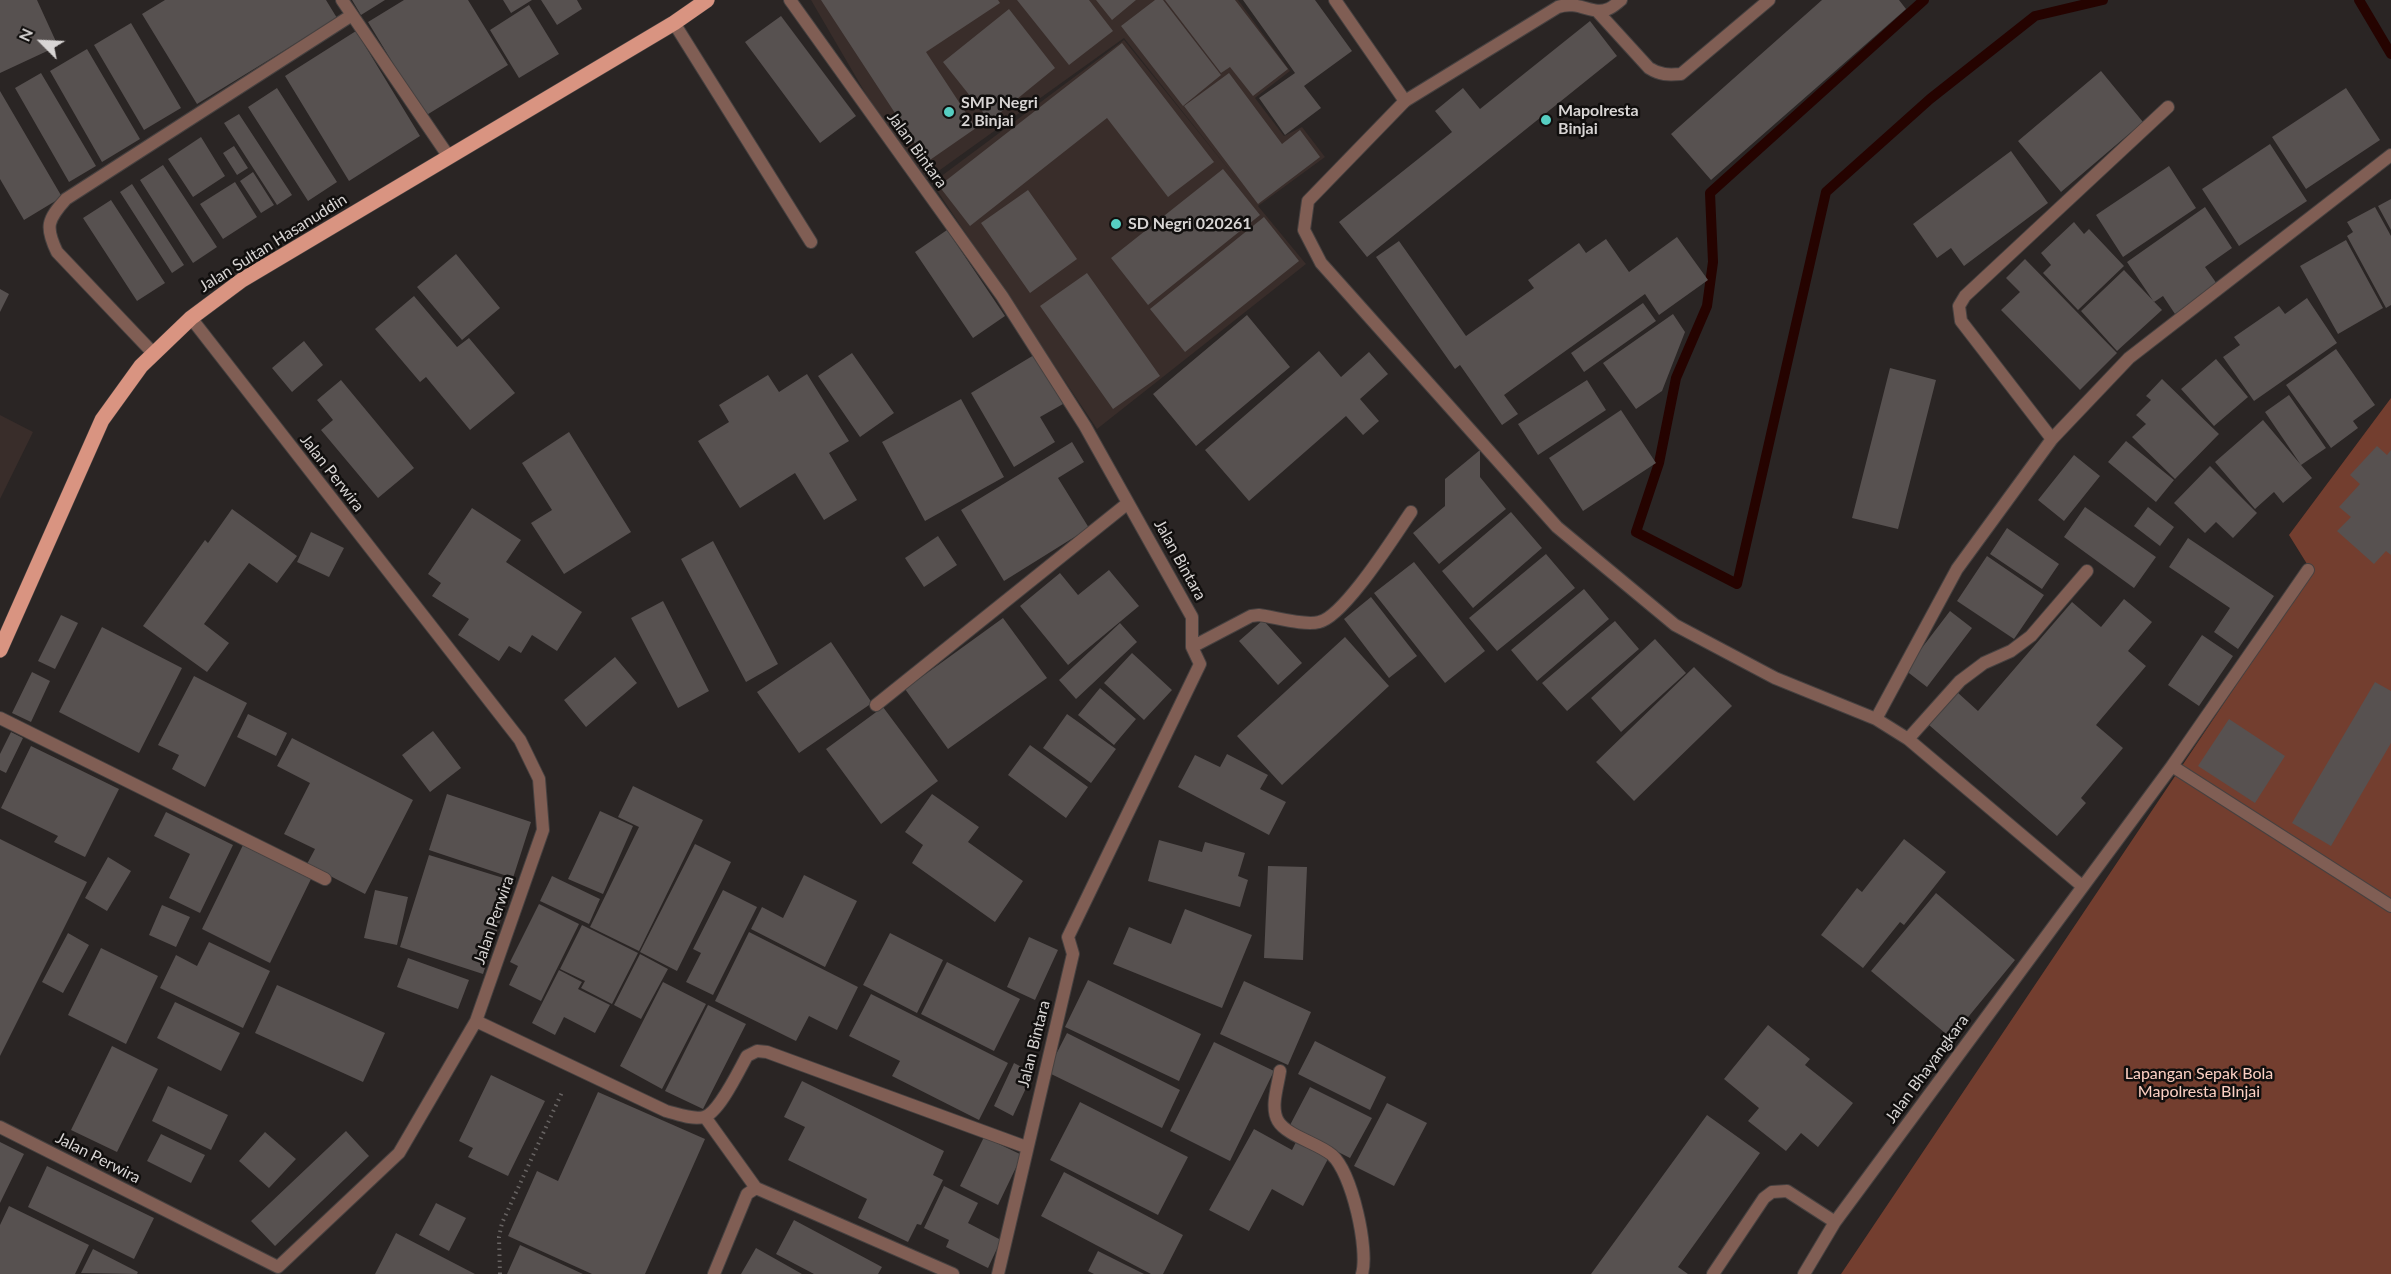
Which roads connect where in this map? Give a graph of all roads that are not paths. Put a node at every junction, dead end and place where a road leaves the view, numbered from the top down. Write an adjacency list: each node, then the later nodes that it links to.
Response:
1 (342, 0): 8 (street)
2 (707, 0): 9 (main road, Jalan Sultan Hasanuddin)
3 (790, 0): 18 (street, Jalan Bintara)
4 (1335, 0): 10 (street)
5 (1621, 0): 7 (street)
6 (1768, 0): 7 (street)
7 (1597, 11): 10 (street)
8 (352, 15): 13 (street); 16 (street)
9 (674, 23): 13 (main road, Jalan Sultan Hasanuddin); 14 (street)
10 (1405, 101): 26 (street)
11 (2168, 107): 17 (street)
12 (2391, 154): 17 (street)
13 (449, 157): 15 (main road, Jalan Sultan Hasanuddin)
14 (811, 242)
15 (190, 318): 16 (main road, Jalan Sultan Hasanuddin); 32 (street, Jalan Perwira)
16 (154, 354): 23 (main road, Jalan Sultan Hasanuddin)
17 (2052, 439): 26 (street)
18 (1128, 503): 22 (street, Jalan Bintara); 24 (street)
19 (1411, 512): 22 (street)
20 (2308, 570): 28 (street, Jalan Bhayangkara)
21 (2087, 571): 27 (street)
22 (1192, 647): 36 (street, Jalan Bintara)
23 (0, 650)
24 (876, 705)
25 (0, 718): 29 (street)
26 (1876, 719): 27 (street)
27 (1908, 739): 30 (street)
28 (2172, 766): 30 (street, Jalan Bhayangkara); 31 (street)
29 (325, 879)
30 (2082, 886): 38 (street, Jalan Bhayangkara)
31 (2391, 906)
32 (476, 1021): 34 (street); 39 (street, Jalan Perwira)
33 (1280, 1071): 43 (street)
34 (705, 1117): 36 (street); 37 (street)
35 (0, 1127): 39 (street, Jalan Perwira)
36 (1026, 1147): 42 (street, Jalan Bintara)
37 (756, 1188): 40 (street); 41 (street)
38 (1835, 1222): 44 (street); 45 (street, Jalan Bhayangkara)
39 (278, 1271)
40 (714, 1274)
41 (952, 1274)
42 (998, 1274)
43 (1362, 1274)
44 (1713, 1274)
45 (1804, 1274)

